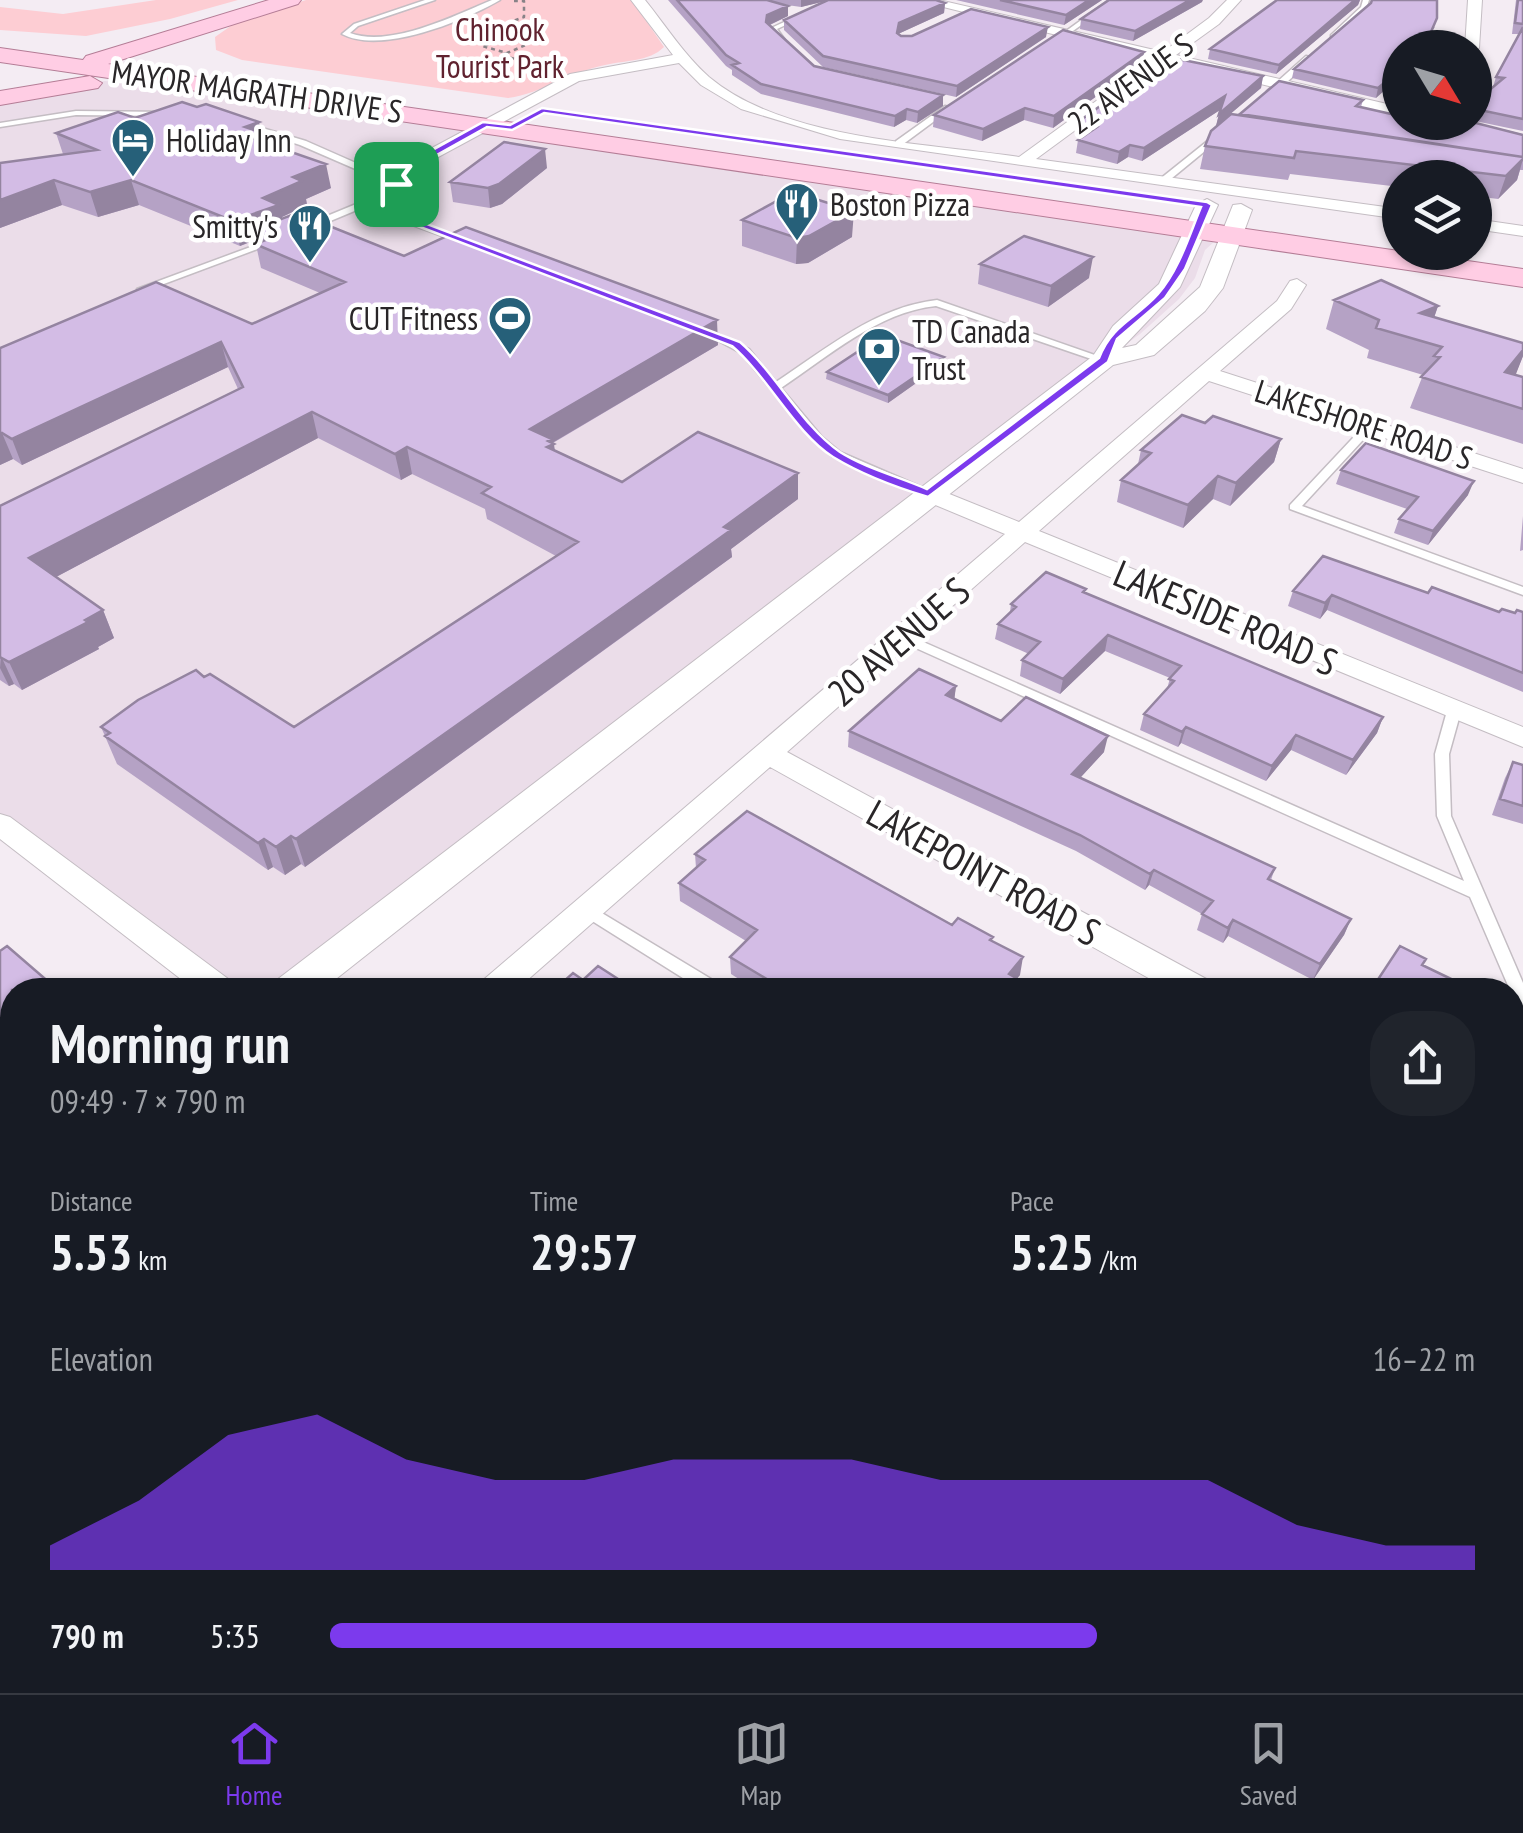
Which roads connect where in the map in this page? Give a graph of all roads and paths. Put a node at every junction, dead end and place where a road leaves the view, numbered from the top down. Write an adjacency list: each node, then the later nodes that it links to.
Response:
1 (238, 0): 22 (main road)
2 (251, 0): 22 (main road)
3 (432, 0): 4 (lane)
4 (497, 0)
5 (638, 0): 28 (street)
6 (836, 0): 15 (lane)
7 (922, 0): 14 (street)
8 (1112, 0): 19 (lane)
9 (1234, 0): 27 (street, 22 AVENUE S)
10 (1366, 0): 33 (lane)
11 (1476, 0): 17 (street)
12 (288, 1): 22 (main road); 24 (main road)
13 (785, 9): 15 (lane)
14 (968, 11): 16 (street); 19 (street)
15 (804, 14): 23 (lane)
16 (936, 26)
17 (1474, 30)
18 (0, 34): 22 (main road, MAYOR MAGRATH DRIVE S)
19 (1067, 34): 21 (lane); 27 (street)
20 (0, 44): 22 (main road)
21 (1051, 44)
22 (99, 51): 29 (main road, MAYOR MAGRATH DRIVE S); 34 (main road); 38 (main road, MAYOR MAGRATH DRIVE S); 41 (main road, MAYOR MAGRATH DRIVE S)
23 (795, 51)
24 (212, 53)
25 (506, 53): 25 (path); 32 (path)
26 (0, 54): 29 (main road, MAYOR MAGRATH DRIVE S)
27 (1163, 56): 33 (street); 48 (street, 22 AVENUE S)
28 (681, 58): 30 (street); 47 (street)
29 (49, 61): 31 (main road)
30 (607, 70): 41 (street); 41 (street)
31 (0, 76)
32 (545, 76)
33 (1280, 84): 35 (lane); 39 (street)
34 (0, 90)
35 (1267, 96)
36 (0, 98): 38 (main road)
37 (936, 99): 47 (lane)
38 (343, 104): 41 (main road, MAYOR MAGRATH DRIVE S)
39 (1382, 108)
40 (172, 114): 43 (lane)
41 (515, 117): 50 (street); 50 (street); 53 (main road, MAYOR MAGRATH DRIVE S)
42 (229, 120): 50 (lane)
43 (0, 126)
44 (1226, 130): 49 (lane)
45 (1492, 133): 46 (street)
46 (1523, 140)
47 (898, 143): 48 (street)
48 (1022, 162): 49 (street)
49 (1163, 181): 52 (street)
50 (396, 184): 51 (lane)
51 (364, 204): 60 (lane); 66 (lane)
52 (1382, 211)
53 (1201, 217): 54 (main road, MAYOR MAGRATH DRIVE S); 68 (street)
54 (1236, 223): 56 (main road, MAYOR MAGRATH DRIVE S); 58 (main road); 64 (main road, MAYOR MAGRATH DRIVE S); 68 (street)
55 (1492, 226): 57 (street)
56 (1382, 231)
57 (1523, 231)
58 (1382, 241)
59 (1492, 244): 61 (main road)
60 (482, 248)
61 (1523, 249)
62 (1492, 254): 63 (main road)
63 (1523, 258)
64 (1523, 278)
65 (1297, 285): 69 (street, 20 AVENUE S)
66 (132, 294)
67 (689, 325): 70 (lane)
68 (1104, 360): 70 (lane); 73 (street)
69 (1206, 373): 71 (street, LAKESHORE ROAD S); 74 (street, 20 AVENUE S)
70 (775, 387): 73 (lane)
71 (1370, 426): 72 (street, LAKESHORE ROAD S); 75 (lane)
72 (1523, 476)
73 (928, 494): 74 (street, LAKESIDE ROAD S); 84 (street)
74 (1022, 531): 76 (street, 20 AVENUE S); 77 (street, LAKESIDE ROAD S)
75 (1523, 591)
76 (903, 637): 79 (street, 20 AVENUE S); 81 (lane)
77 (1454, 711): 78 (street, LAKESIDE ROAD S); 81 (lane)
78 (1523, 738)
79 (769, 754): 82 (street, 20 AVENUE S); 87 (street, LAKEPOINT ROAD S)
80 (0, 824): 83 (street)
81 (1476, 893): 88 (lane)
82 (587, 910): 85 (street, 20 AVENUE S); 86 (lane)
83 (202, 978)
84 (308, 978)
85 (508, 978)
86 (696, 978)
87 (1176, 978)
88 (1513, 978)

